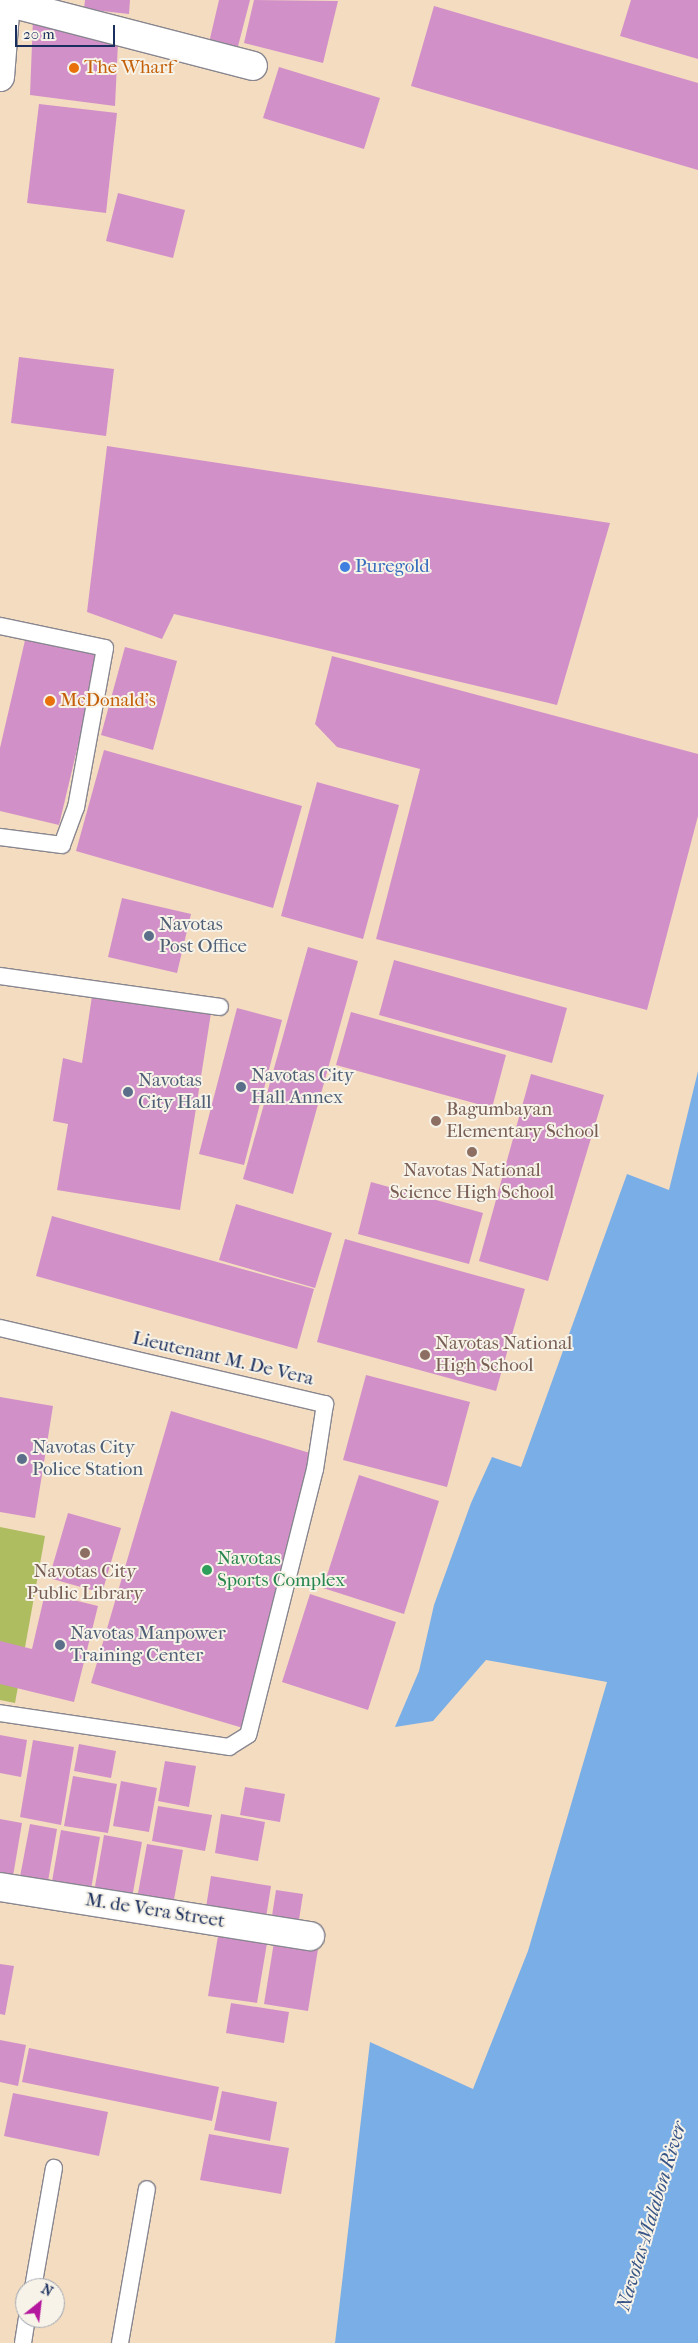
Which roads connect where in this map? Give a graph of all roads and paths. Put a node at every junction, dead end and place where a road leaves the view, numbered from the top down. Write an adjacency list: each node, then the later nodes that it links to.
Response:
1 (6, 1): 2 (street); 3 (street)
2 (253, 66)
3 (0, 77)
4 (0, 626): 5 (lane)
5 (0, 837)
6 (0, 976): 7 (lane)
7 (220, 1007)
8 (0, 1328): 9 (lane, Lieutenant M. De Vera)
9 (0, 1713)
10 (0, 1887): 11 (street, M. de Vera Street)
11 (310, 1936)
12 (54, 2168): 14 (lane)
13 (147, 2189): 17 (lane)
14 (35, 2278)
15 (26, 2328): 16 (lane)
16 (23, 2343)
17 (120, 2343)

